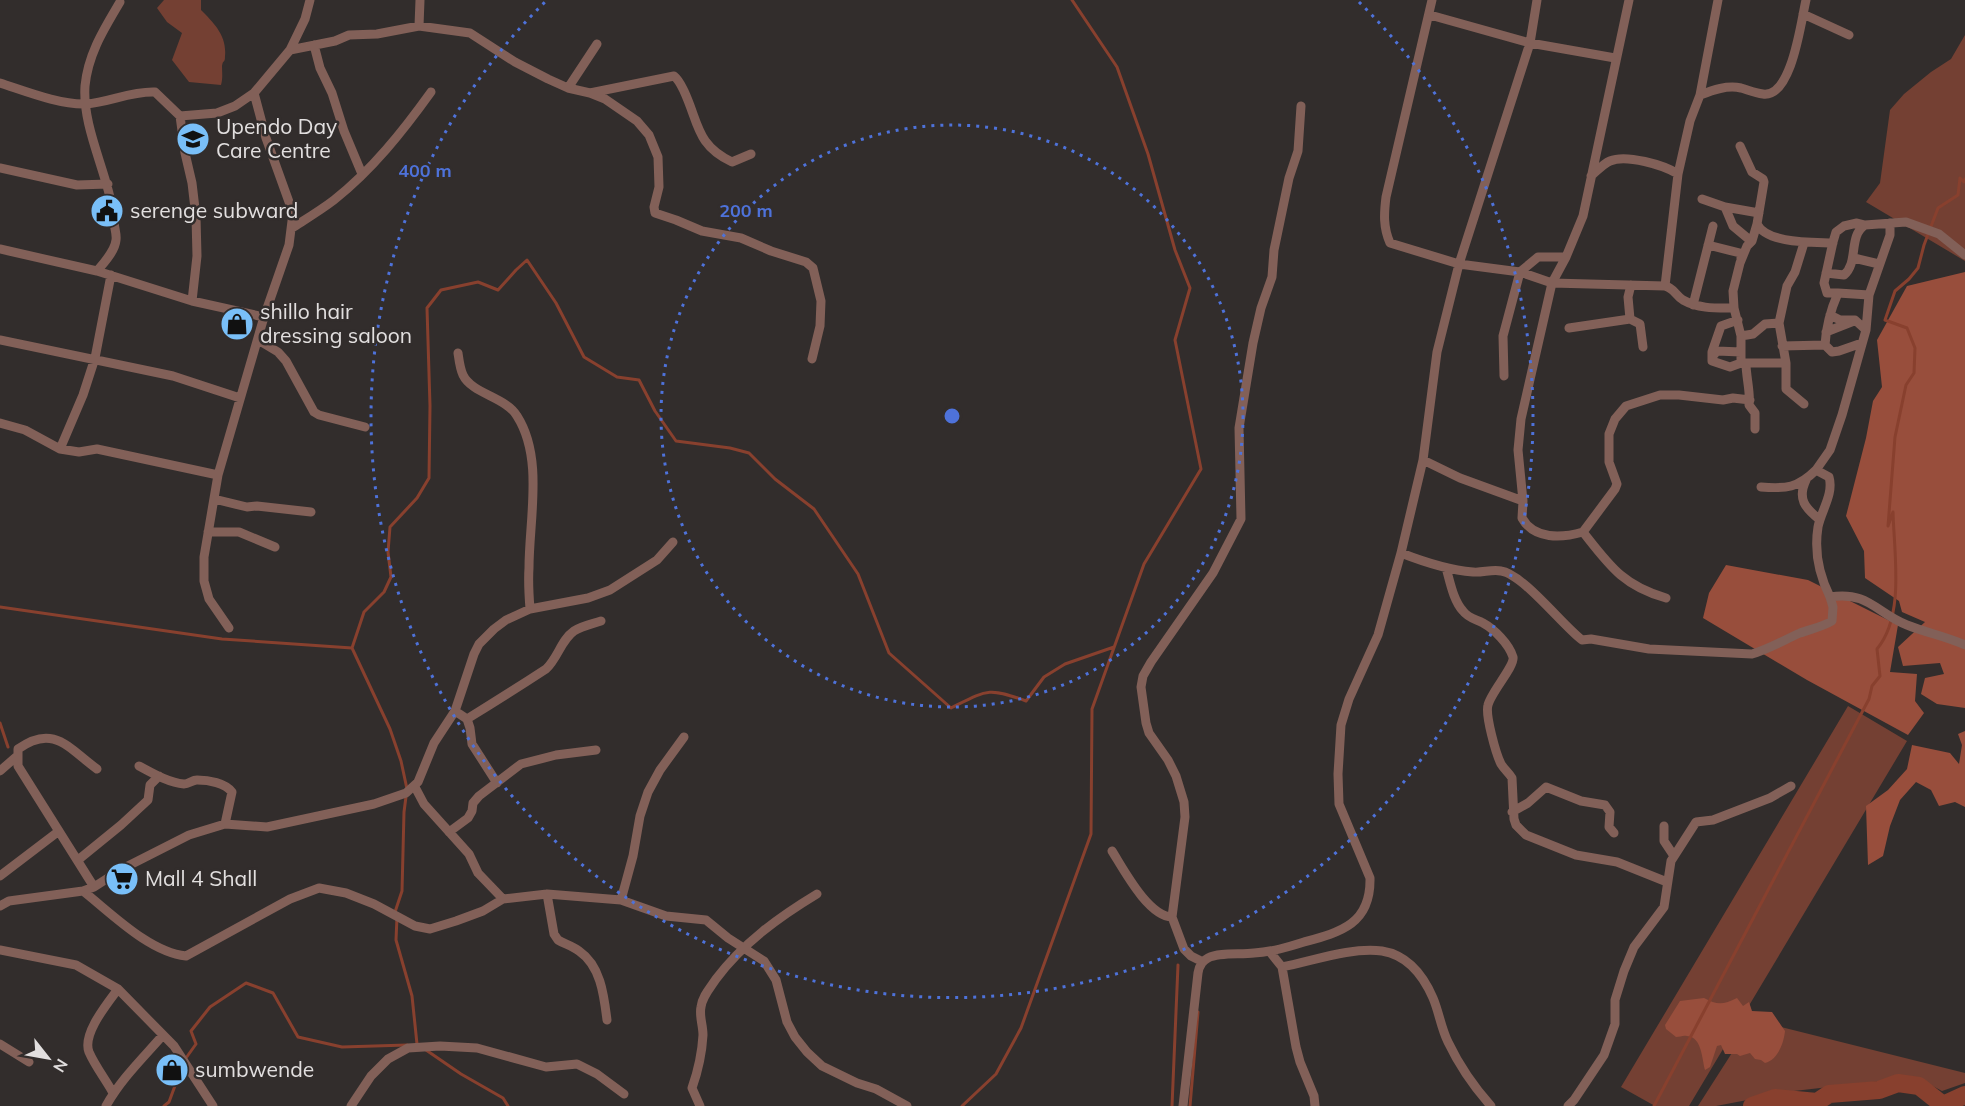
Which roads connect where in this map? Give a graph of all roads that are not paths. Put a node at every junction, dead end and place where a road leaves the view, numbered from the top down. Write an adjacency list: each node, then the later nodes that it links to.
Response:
1 (310, 0): 16 (street)
2 (420, 0): 11 (street)
3 (1432, 0): 10 (street)
4 (1537, 0): 13 (street)
5 (1629, 0): 17 (street)
6 (1718, 0): 23 (street)
7 (1806, 0): 9 (street)
8 (120, 2): 24 (street)
9 (1803, 14): 12 (street); 23 (street)
10 (1430, 15): 13 (street); 52 (street)
11 (419, 26): 15 (street); 19 (street)
12 (1849, 34)
13 (1530, 43): 17 (street); 52 (street)
14 (597, 44): 19 (street)
15 (314, 45): 16 (street); 30 (street)
16 (290, 50): 21 (street)
17 (1615, 58): 32 (street)
18 (0, 83): 24 (street)
19 (568, 88): 22 (street)
20 (430, 92): 30 (street)
21 (254, 93): 26 (street); 41 (street)
22 (590, 93): 28 (street); 86 (street)
23 (1700, 95): 31 (street)
24 (86, 104): 26 (street); 33 (street)
25 (1301, 106): 149 (street)
26 (180, 117): 63 (street)
27 (1740, 146): 36 (street)
28 (751, 154)
29 (0, 168): 33 (street)
30 (362, 174): 41 (street)
31 (1678, 174): 32 (street); 60 (street)
32 (1590, 178): 49 (street)
33 (108, 184): 54 (street)
34 (1702, 199): 35 (street)
35 (1725, 207): 36 (street); 42 (street)
36 (1759, 213): 38 (street)
37 (1890, 223): 39 (street); 48 (street); 53 (street)
38 (1757, 224): 42 (street); 43 (street)
39 (1865, 225): 44 (street); 50 (street)
40 (1713, 226): 45 (street)
41 (292, 228): 66 (street)
42 (1751, 241): 47 (street); 51 (street)
43 (1804, 243): 44 (street); 71 (street)
44 (1833, 243): 56 (street)
45 (1708, 245): 47 (street); 64 (street)
46 (0, 249): 54 (street)
47 (1736, 252): 51 (street)
48 (1965, 255)
49 (1566, 257): 55 (street); 58 (street)
50 (1854, 258): 53 (street); 56 (street)
51 (1740, 263): 65 (street)
52 (1458, 264): 55 (street); 98 (street)
53 (1880, 264): 62 (street)
54 (97, 271): 57 (street)
55 (1520, 272): 58 (street); 90 (street)
56 (1826, 273): 61 (street)
57 (111, 275): 63 (street); 85 (street)
58 (1552, 282): 59 (street); 104 (street)
59 (1630, 285): 60 (street); 67 (street)
60 (1665, 286): 64 (street)
61 (1838, 293): 62 (street); 68 (street)
62 (1869, 295): 74 (street)
63 (192, 301): 66 (street)
64 (1693, 306): 65 (street)
65 (1734, 308): 69 (street)
66 (264, 317): 78 (street)
67 (1630, 319): 72 (street); 82 (street)
68 (1830, 319): 70 (street); 73 (street); 75 (street)
69 (1738, 320): 76 (street); 87 (street)
70 (1855, 320): 73 (street); 74 (street)
71 (1779, 323): 76 (street); 81 (street)
72 (1569, 328)
73 (1838, 328): 75 (street)
74 (1866, 330): 79 (street)
75 (1826, 332): 80 (street)
76 (1741, 336): 83 (street)
77 (0, 340): 85 (street)
78 (258, 340): 91 (street); 95 (street)
79 (1862, 343): 80 (street); 99 (street)
80 (1826, 345): 81 (street)
81 (1782, 346): 88 (street)
82 (1643, 347)
83 (1741, 352): 87 (street); 89 (street)
84 (458, 353): 115 (street)
85 (95, 358): 91 (street); 97 (street)
86 (812, 359)
87 (1712, 361): 89 (street)
88 (1786, 363): 89 (street); 93 (street)
89 (1744, 364): 92 (street)
90 (1504, 376)
91 (240, 398): 100 (street)
92 (1750, 400): 96 (street); 108 (street)
93 (1804, 404)
94 (0, 423): 97 (street)
95 (365, 427)
96 (1755, 429)
97 (60, 449): 100 (street)
98 (1423, 460): 104 (street); 111 (street)
99 (1816, 470): 101 (street); 106 (street)
100 (218, 475): 103 (street)
101 (1806, 480): 102 (street); 106 (street)
102 (1761, 487)
103 (214, 499): 105 (street); 107 (street)
104 (1523, 501): 108 (street)
105 (311, 512)
106 (1820, 520): 113 (street)
107 (208, 532): 110 (street); 117 (street)
108 (1583, 532): 114 (street)
109 (673, 542): 115 (street)
110 (275, 547)
111 (1401, 553): 112 (street); 152 (street)
112 (1446, 568): 113 (street); 131 (street)
113 (1830, 597): 118 (street)
114 (1666, 598)
115 (530, 609): 119 (street)
116 (601, 621): 120 (street)
117 (229, 628)
118 (1965, 645)
119 (454, 711): 120 (street); 130 (street)
120 (467, 719): 128 (street)
121 (684, 737): 147 (street)
122 (596, 750): 128 (street)
123 (17, 756): 125 (street); 126 (street); 134 (street)
124 (139, 766): 127 (street)
125 (98, 769)
126 (0, 771)
127 (159, 776): 132 (street); 139 (street)
128 (497, 783): 135 (street)
129 (1791, 786): 138 (street)
130 (415, 787): 132 (street); 135 (street)
131 (1512, 812): 136 (street); 141 (street)
132 (225, 824): 142 (street)
133 (1664, 826): 138 (street)
134 (59, 831): 139 (street); 140 (street)
135 (450, 832): 146 (street)
136 (1614, 833)
137 (1112, 851): 149 (street)
138 (1674, 856): 141 (street)
139 (78, 860): 142 (street)
140 (0, 876)
141 (1667, 882): 170 (street)
142 (94, 887): 143 (street)
143 (83, 891): 146 (street); 148 (street)
144 (547, 894): 146 (street); 147 (street); 156 (street)
145 (817, 894): 150 (street)
146 (503, 899)
147 (621, 900): 150 (street)
148 (0, 906)
149 (1172, 917): 153 (street)
150 (743, 948): 165 (street); 166 (street)
151 (0, 950): 155 (street)
152 (1270, 952): 153 (street); 154 (street)
153 (1203, 962): 167 (street)
154 (1282, 968): 168 (street); 169 (street)
155 (118, 989): 157 (street); 160 (street)
156 (607, 1020)
157 (163, 1035): 160 (street); 163 (street)
158 (0, 1044): 159 (street)
159 (29, 1062)
160 (113, 1093): 162 (street)
161 (624, 1095): 164 (street)
162 (106, 1106)
163 (213, 1106)
164 (351, 1106)
165 (700, 1106)
166 (907, 1106)
167 (1183, 1106)
168 (1315, 1106)
169 (1491, 1106)
170 (1568, 1106)

